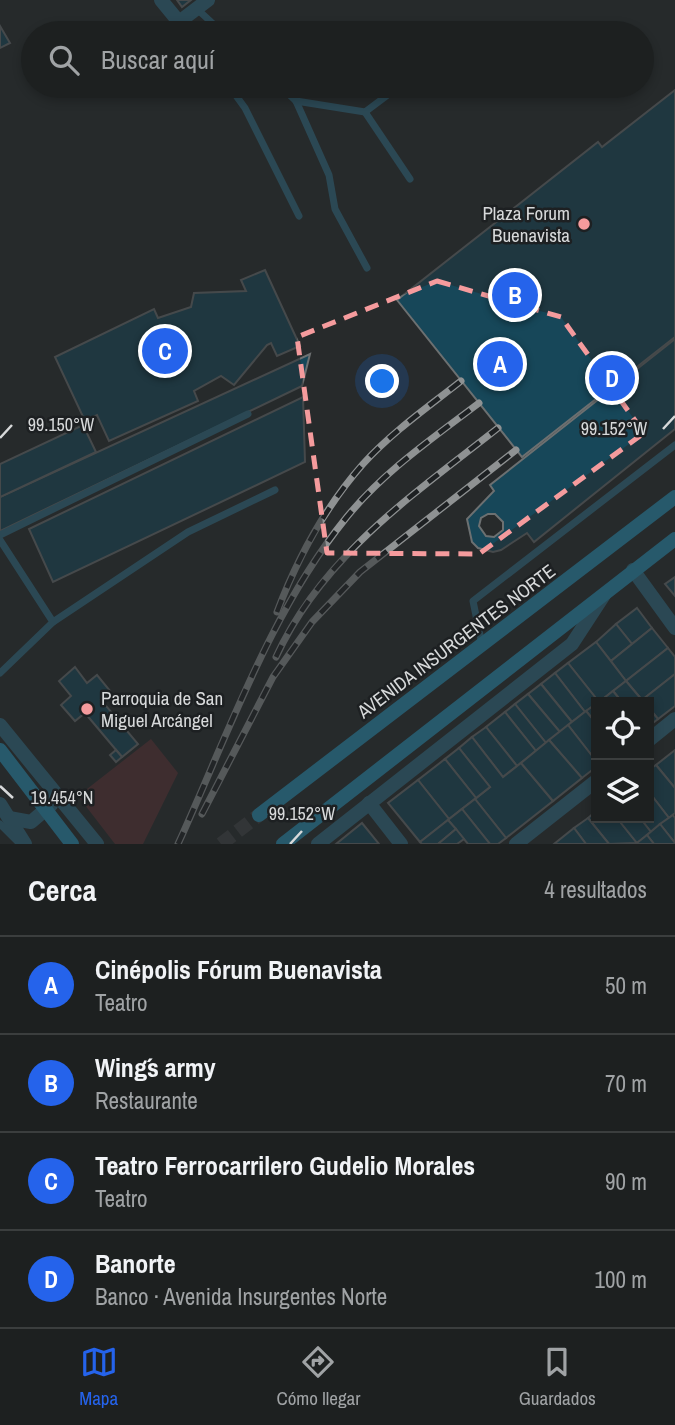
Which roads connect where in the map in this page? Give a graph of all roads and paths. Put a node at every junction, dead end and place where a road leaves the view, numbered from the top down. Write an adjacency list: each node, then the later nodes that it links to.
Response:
1 (161, 0): 3 (street)
2 (202, 4): 4 (street); 5 (lane)
3 (178, 21)
4 (189, 21)
5 (214, 21)
6 (238, 98): 12 (lane)
7 (293, 98): 9 (lane)
8 (384, 98): 10 (lane)
9 (296, 101): 10 (lane); 13 (lane)
10 (365, 113): 11 (lane)
11 (410, 179)
12 (299, 216)
13 (367, 268)
14 (248, 414): 18 (lane)
15 (675, 445): 24 (lane)
16 (275, 489): 22 (lane)
17 (675, 497): 24 (main road, AVENIDA INSURGENTES NORTE)
18 (0, 538): 22 (lane)
19 (675, 539): 20 (main road)
20 (633, 570): 21 (main road); 23 (street)
21 (609, 588): 32 (street); 40 (main road)
22 (53, 622): 25 (lane)
23 (675, 628)
24 (482, 646): 34 (main road, AVENIDA INSURGENTES NORTE)
25 (0, 673)
26 (675, 719): 28 (street)
27 (0, 724): 31 (street)
28 (654, 736)
29 (0, 750): 38 (main road)
30 (591, 785): 43 (street)
31 (50, 786): 35 (street); 39 (street)
32 (369, 803): 41 (street); 42 (street)
33 (0, 804): 35 (street)
34 (259, 815)
35 (5, 821): 36 (lane); 37 (street)
36 (19, 844)
37 (25, 844)
38 (72, 844)
39 (97, 844)
40 (283, 844)
41 (318, 844)
42 (401, 844)
43 (516, 844)

